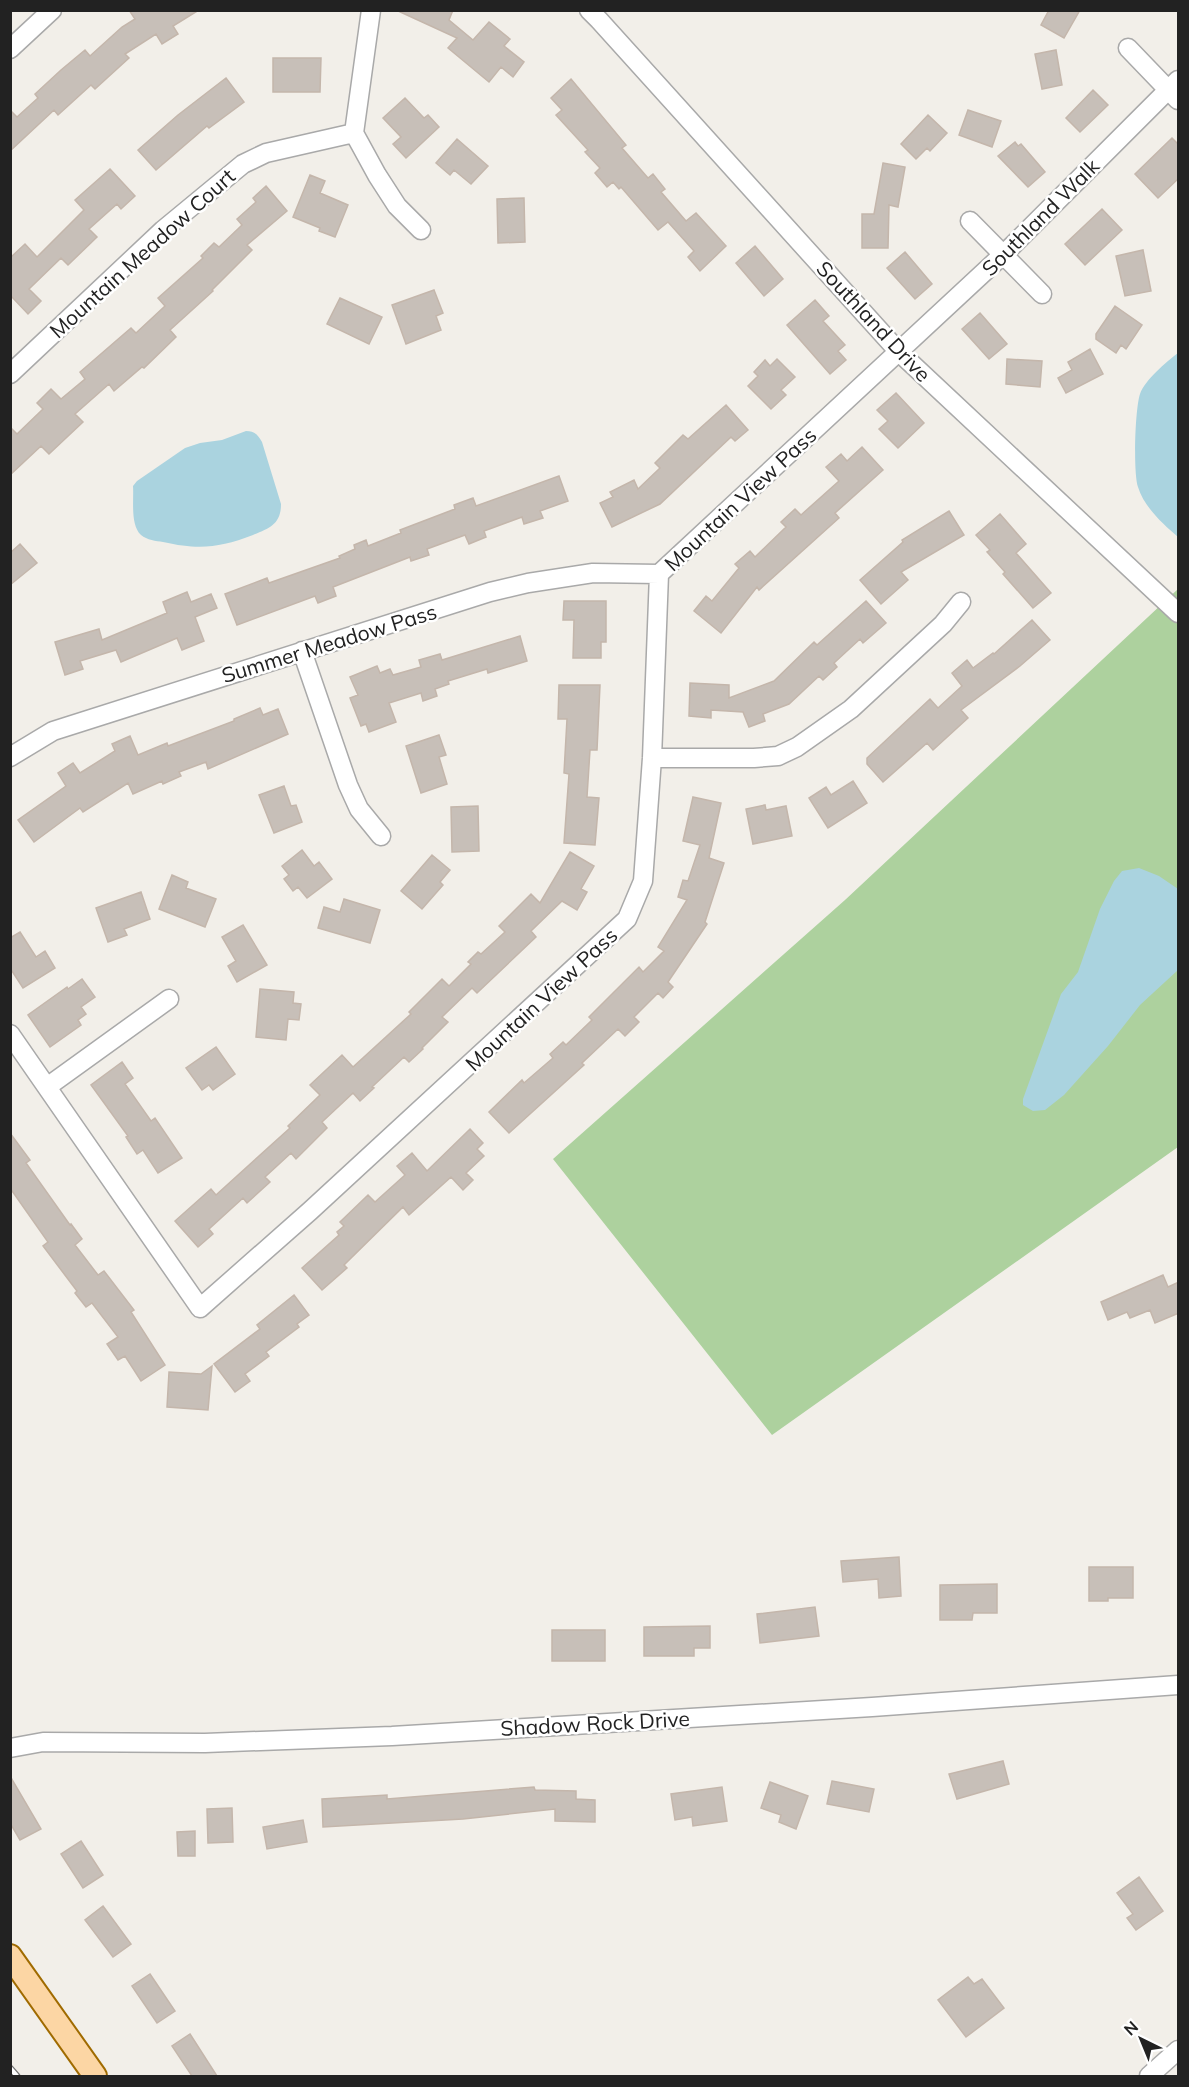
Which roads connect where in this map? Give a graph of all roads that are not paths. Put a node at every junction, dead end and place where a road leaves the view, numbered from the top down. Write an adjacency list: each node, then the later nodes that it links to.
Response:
1 (52, 10): 4 (street)
2 (371, 10): 7 (street)
3 (589, 10): 12 (street, Southland Drive)
4 (14, 38)
5 (1128, 48): 6 (street)
6 (1175, 90): 10 (street, Southland Walk)
7 (354, 133): 9 (street); 13 (street, Mountain Meadow Court)
8 (970, 221): 10 (street)
9 (421, 230)
10 (1003, 255): 11 (street); 12 (street, Southland Walk)
11 (1042, 294)
12 (899, 352): 14 (street, Mountain View Pass); 16 (street, Southland Drive)
13 (10, 374)
14 (659, 574): 17 (street, Summer Meadow Pass); 19 (street, Mountain View Pass)
15 (962, 602): 19 (street)
16 (1179, 613)
17 (302, 651): 18 (street, Summer Meadow Pass); 20 (street)
18 (10, 757)
19 (652, 758): 23 (street, Mountain View Pass)
20 (381, 836)
21 (169, 999): 23 (street)
22 (10, 1034): 23 (street, Mountain View Pass)
23 (47, 1087)
24 (1179, 1685): 25 (street, Shadow Rock Drive)
25 (10, 1748)
26 (10, 1956): 28 (main road)
27 (1179, 2050): 29 (street)
28 (95, 2076)
29 (1149, 2076)

